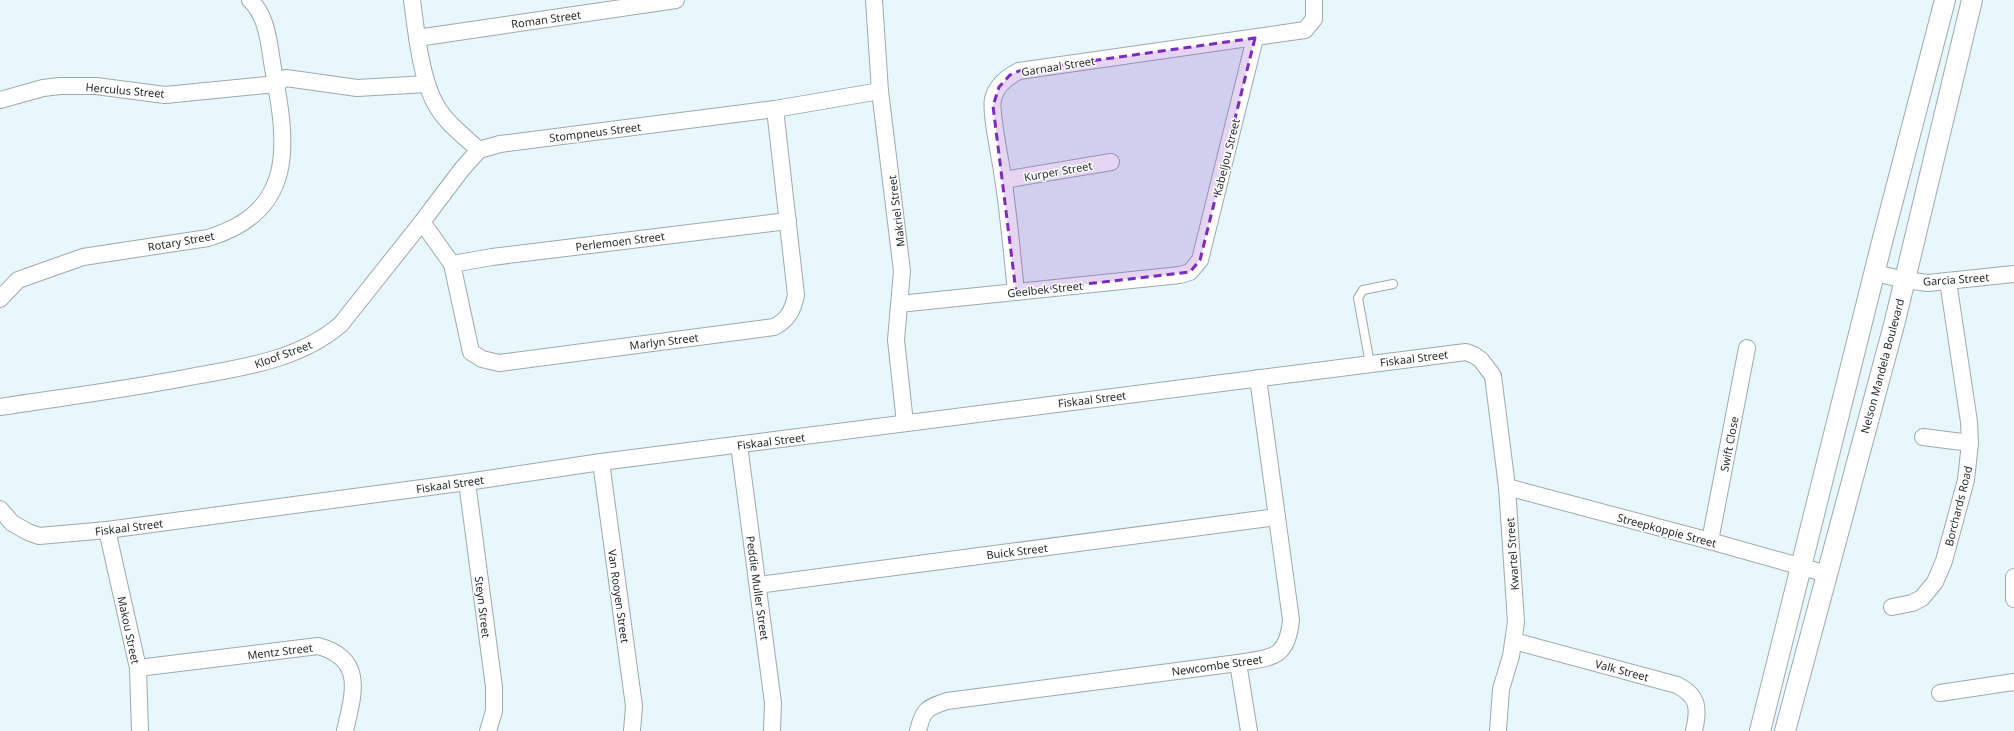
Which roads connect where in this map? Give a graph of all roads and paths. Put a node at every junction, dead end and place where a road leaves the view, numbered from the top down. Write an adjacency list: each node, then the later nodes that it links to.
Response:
1 (250, 0): 10 (street, Rotary Street)
2 (412, 0): 8 (street)
3 (676, 0): 8 (street, Roman Street)
4 (874, 0): 12 (street, Makriel Street)
5 (1314, 0): 9 (street, Garnaal Street)
6 (1945, 0): 22 (street)
7 (1972, 0): 24 (street, Nelson Mandela Boulevard)
8 (417, 38): 11 (street)
9 (1255, 38): 17 (street, Garnaal Street); 21 (street, Kabeljou Street)
10 (276, 84): 11 (street, Herculus Street); 13 (street, Herculus Street); 28 (street, Rotary Street)
11 (428, 84): 15 (street)
12 (880, 92): 14 (street, Stompneus Street); 29 (street, Makriel Street)
13 (0, 100)
14 (775, 109): 15 (street, Stompneus Street); 18 (street, Marlyn Street)
15 (479, 150): 19 (street, Kloof Street)
16 (1111, 162): 17 (street, Kurper Street)
17 (1004, 180): 27 (street, Garnaal Street)
18 (788, 221): 20 (street, Perlemoen Street); 20 (street, Marlyn Street)
19 (422, 222): 20 (street, Marlyn Street); 34 (street, Kloof Street)
20 (452, 264)
21 (1190, 272): 27 (street, Geelbek Street)
22 (1875, 273): 24 (street, Garcia Street); 46 (street)
23 (2014, 274): 25 (street, Garcia Street)
24 (1905, 280): 25 (street, Garcia Street); 47 (street, Nelson Mandela Boulevard)
25 (1948, 281): 37 (street, Borchards Road)
26 (1393, 284): 31 (lane)
27 (1016, 292): 29 (street, Geelbek Street)
28 (0, 299)
29 (899, 304): 35 (street, Makriel Street)
30 (1747, 348): 45 (street, Swift Close)
31 (1370, 364): 32 (street, Fiskaal Street); 33 (street, Fiskaal Street)
32 (1493, 376): 41 (street, Kwartel Street)
33 (1258, 378): 35 (street, Fiskaal Street); 43 (street, Newcombe Street)
34 (0, 407)
35 (905, 423): 38 (street, Fiskaal Street)
36 (1923, 437): 37 (street)
37 (1970, 442): 51 (street, Borchards Road)
38 (739, 445): 39 (street, Fiskaal Street); 49 (street, Peddie Muller Street)
39 (600, 462): 40 (street, Fiskaal Street); 60 (street, Van Rooyen Street)
40 (467, 482): 44 (street, Fiskaal Street); 59 (street, Steyn Street)
41 (1507, 487): 45 (street, Streepkoppie Street); 52 (street, Kwartel Street)
42 (0, 509): 44 (street, Fiskaal Street)
43 (1277, 517): 49 (street, Buick Street); 53 (street, Newcombe Street)
44 (107, 530): 54 (street, Makou Street)
45 (1710, 541): 46 (street, Streepkoppie Street)
46 (1801, 567): 47 (street, Streepkoppie Street); 66 (street)
47 (1827, 574): 67 (street, Nelson Mandela Boulevard)
48 (2014, 577): 50 (street)
49 (758, 585): 61 (street, Peddie Muller Street)
50 (2014, 599)
51 (1892, 607)
52 (1514, 641): 64 (street, Kwartel Street); 65 (street, Valk Street)
53 (1238, 663): 62 (street, Newcombe Street); 63 (street)
54 (138, 668): 57 (street, Makou Street); 58 (street, Mentz Street)
55 (2014, 682): 56 (street)
56 (1940, 693)
57 (140, 731)
58 (345, 731)
59 (488, 731)
60 (632, 731)
61 (772, 731)
62 (918, 731)
63 (1248, 731)
64 (1498, 731)
65 (1694, 731)
66 (1760, 731)
67 (1785, 731)

